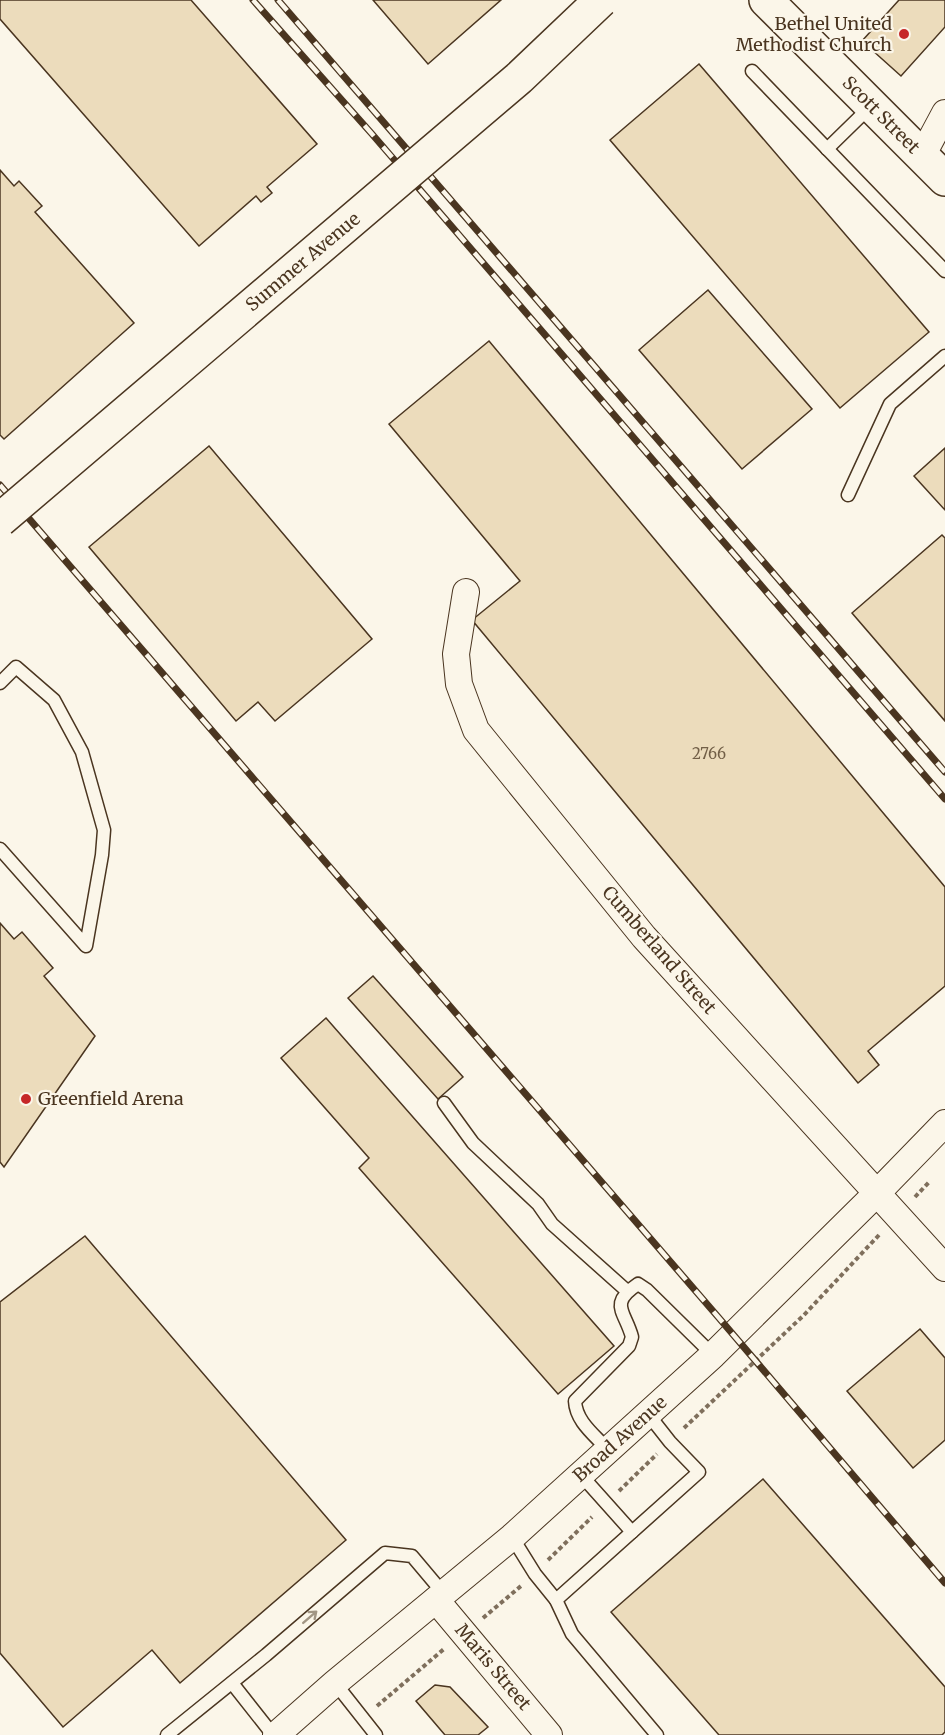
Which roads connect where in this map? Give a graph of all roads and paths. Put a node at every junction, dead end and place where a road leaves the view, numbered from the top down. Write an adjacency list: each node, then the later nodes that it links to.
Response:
1 (602, 0): 12 (main road, Summer Avenue, bridge)
2 (766, 0): 4 (main road, Scott Street)
3 (752, 71): 6 (lane)
4 (872, 106): 6 (lane); 7 (main road, Scott Street)
5 (945, 113): 7 (street)
6 (827, 148): 9 (lane)
7 (922, 156): 8 (main road, Scott Street)
8 (945, 179)
9 (945, 271)
10 (945, 356): 11 (lane)
11 (848, 495)
12 (0, 520)
13 (466, 592): 19 (street, Cumberland Street)
14 (0, 683): 15 (lane)
15 (0, 849)
16 (444, 1103): 22 (lane)
17 (945, 1123): 19 (street, Broad Avenue)
18 (937, 1173): 20 (path)
19 (877, 1193): 20 (street, Cumberland Street); 23 (street, Broad Avenue)
20 (898, 1215): 21 (street, Cumberland Street); 25 (path)
21 (945, 1268)
22 (627, 1291): 23 (lane); 26 (lane)
23 (712, 1356): 24 (street, Broad Avenue)
24 (648, 1414): 25 (lane); 26 (street, Broad Avenue)
25 (670, 1442): 28 (path); 29 (lane)
26 (608, 1450): 27 (street, Broad Avenue)
27 (581, 1474): 28 (lane); 30 (street, Broad Avenue)
28 (607, 1503): 29 (lane); 31 (path)
29 (632, 1532): 33 (lane)
30 (512, 1537): 31 (lane); 32 (street, Broad Avenue)
31 (535, 1574): 33 (lane); 34 (path)
32 (440, 1597): 34 (street, Maris Street); 35 (lane, one-way to 32); 36 (street, Broad Avenue)
33 (556, 1600): 42 (lane)
34 (465, 1633): 37 (path); 41 (street, Maris Street)
35 (231, 1683): 38 (lane); 39 (lane)
36 (335, 1683): 37 (lane); 39 (street, Broad Avenue)
37 (363, 1718): 40 (lane)
38 (167, 1735)
39 (274, 1735)
40 (376, 1735)
41 (549, 1735)
42 (657, 1735)

